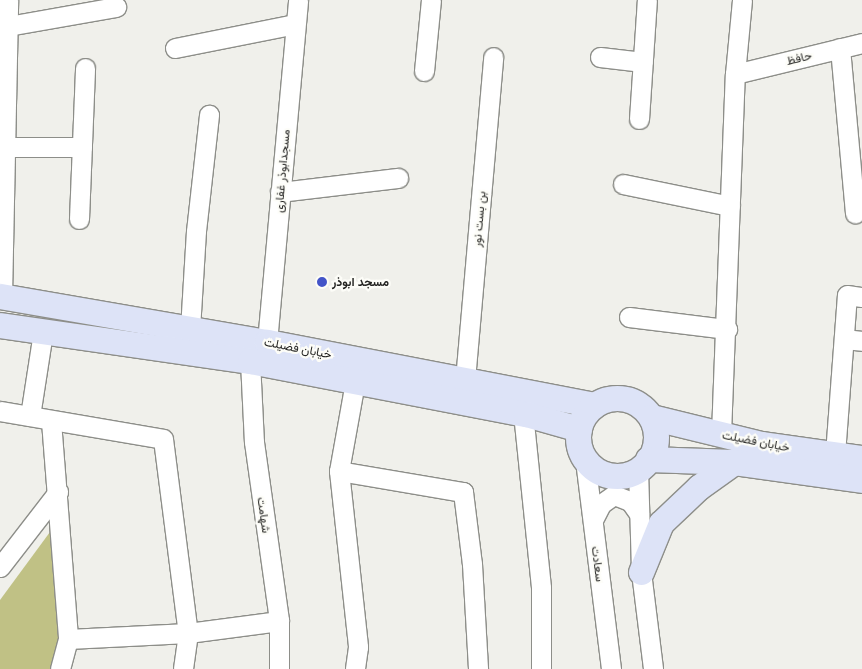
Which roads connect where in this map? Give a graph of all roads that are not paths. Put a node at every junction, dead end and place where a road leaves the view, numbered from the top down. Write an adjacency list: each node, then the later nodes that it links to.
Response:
1 (298, 0): 7 (street, مسجدابوذر غفاری)
2 (431, 0): 16 (street)
3 (646, 0): 14 (street)
4 (742, 0): 17 (street)
5 (5, 3): 8 (street)
6 (116, 7): 8 (street)
7 (295, 24): 10 (street); 26 (street, مسجدابوذر غفاری)
8 (8, 26): 18 (street)
9 (862, 43): 11 (street, حافظ)
10 (175, 48)
11 (840, 48): 17 (street, حافظ); 28 (street)
12 (493, 57): 40 (street, بن بست نور)
13 (600, 58): 14 (street)
14 (642, 62): 20 (street)
15 (84, 68): 22 (street)
16 (424, 71)
17 (735, 74): 27 (street)
18 (3, 76): 21 (street)
19 (209, 115): 34 (street)
20 (639, 119)
21 (5, 147): 22 (street); 23 (street)
22 (82, 147): 29 (street)
23 (2, 178): 30 (street)
24 (398, 178): 26 (street)
25 (623, 184): 27 (street)
26 (280, 192): 38 (street, مسجدابوذر غفاری)
27 (730, 206): 35 (street)
28 (855, 213)
29 (79, 219)
30 (1, 296): 34 (main road, خیابان فضیلت)
31 (855, 296): 37 (street)
32 (629, 317): 35 (street)
33 (0, 325): 36 (main road, خیابان فضیلت)
34 (190, 329): 38 (main road, خیابان فضیلت)
35 (727, 329): 49 (street)
36 (43, 332): 39 (main road, خیابان فضیلت); 45 (street)
37 (853, 340): 50 (street)
38 (267, 342): 40 (main road, خیابان فضیلت)
39 (250, 361): 41 (main road, خیابان فضیلت); 62 (street, شهامت)
40 (465, 380): 42 (main road, خیابان فضیلت)
41 (355, 382): 44 (main road, خیابان فضیلت); 55 (street)
42 (594, 405): 46 (main road); 48 (main road)
43 (0, 411): 45 (street)
44 (523, 413): 48 (main road, خیابان فضیلت); 70 (street)
45 (30, 416): 47 (street)
46 (651, 417): 49 (main road, خیابان فضیلت); 54 (main road)
47 (51, 421): 57 (street); 63 (street)
48 (579, 429): 52 (main road)
49 (721, 434): 50 (main road, خیابان فضیلت)
50 (835, 454): 51 (main road, خیابان فضیلت)
51 (862, 458)
52 (585, 460): 54 (main road); 59 (street, سعادت)
53 (734, 462): 54 (main road, خیابان فضیلت); 56 (main road, خیابان فضیلت); 61 (main road)
54 (643, 464): 58 (street)
55 (339, 471): 68 (street); 69 (street)
56 (862, 480)
57 (58, 492): 60 (street); 64 (street)
58 (639, 514): 59 (street); 61 (street)
59 (593, 520): 71 (street, سعادت)
60 (0, 567)
61 (641, 572): 72 (street)
62 (279, 622): 63 (street); 67 (street, شهامت)
63 (188, 633): 64 (street); 66 (street)
64 (68, 639): 65 (street)
65 (60, 669)
66 (183, 669)
67 (279, 669)
68 (355, 669)
69 (478, 669)
70 (541, 669)
71 (611, 669)
72 (653, 669)

